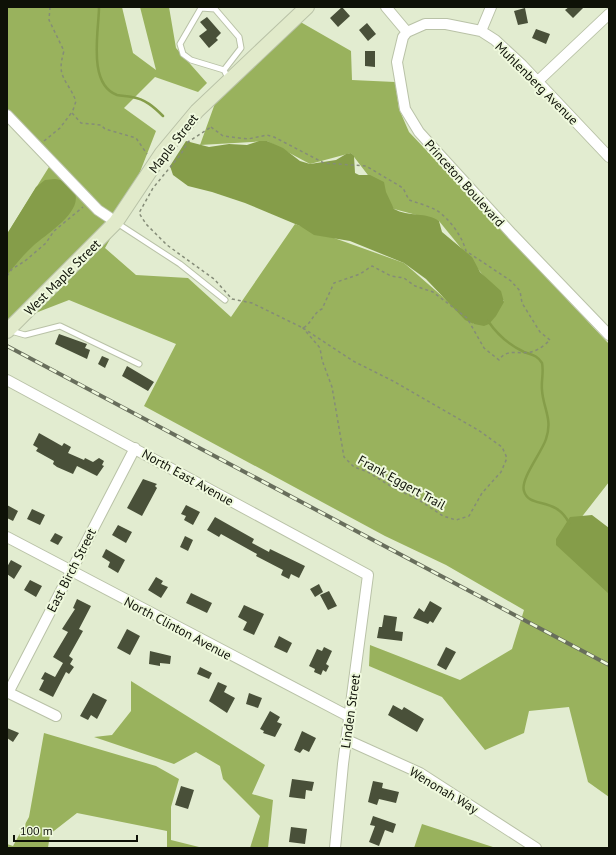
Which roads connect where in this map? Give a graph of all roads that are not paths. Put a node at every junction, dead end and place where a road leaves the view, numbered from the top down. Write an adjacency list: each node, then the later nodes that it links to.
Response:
1 (307, 7): 7 (street, Maple Street)
2 (386, 7): 6 (street)
3 (491, 7): 5 (street)
4 (609, 14): 8 (street)
5 (481, 31): 6 (street, Muhlenberg Avenue); 8 (street, Muhlenberg Avenue)
6 (407, 32): 14 (street, Princeton Boulevard)
7 (227, 76): 7 (lane); 11 (street, Maple Street)
8 (538, 81): 10 (street, Muhlenberg Avenue)
9 (7, 115): 11 (street)
10 (609, 157)
11 (116, 222): 12 (lane); 13 (street, West Maple Street)
12 (225, 300)
13 (7, 330): 15 (lane)
14 (609, 334)
15 (139, 364)
16 (7, 380): 17 (street, North East Avenue)
17 (135, 448): 19 (street, East Birch Street); 20 (street, North East Avenue)
18 (7, 537): 19 (street, North Clinton Avenue)
19 (71, 570): 21 (street, East Birch Street); 23 (street, North Clinton Avenue)
20 (368, 575): 23 (street, Linden Street)
21 (8, 692): 22 (street)
22 (56, 716)
23 (350, 717): 24 (street, Linden Street)
24 (347, 740): 25 (street, Linden Street); 26 (street, Wenonah Way)
25 (335, 848)
26 (536, 848)

